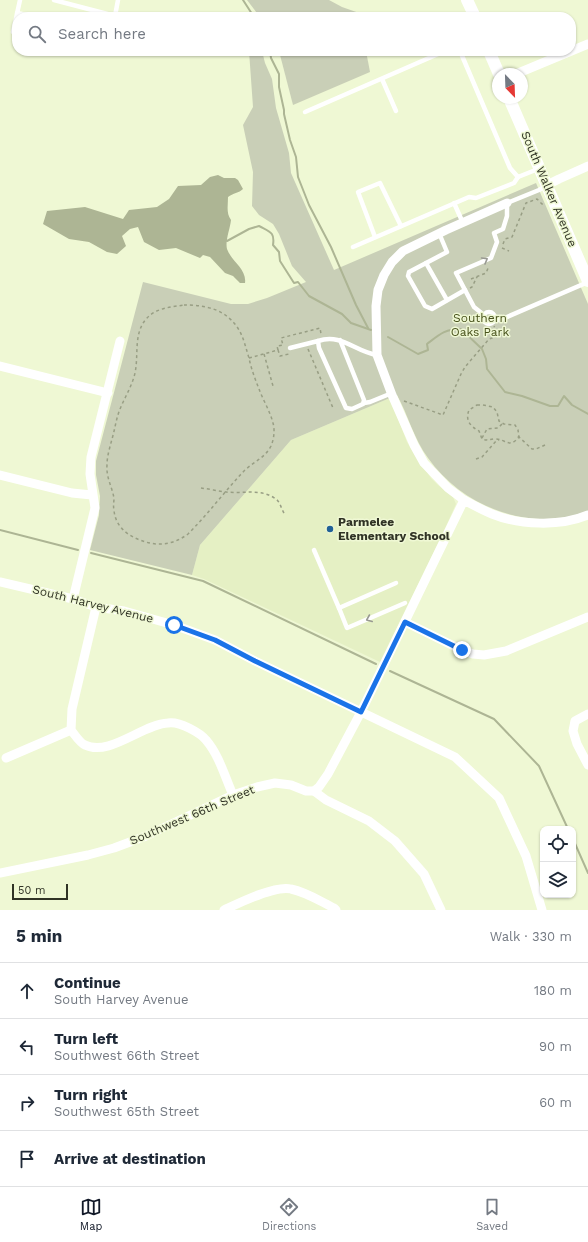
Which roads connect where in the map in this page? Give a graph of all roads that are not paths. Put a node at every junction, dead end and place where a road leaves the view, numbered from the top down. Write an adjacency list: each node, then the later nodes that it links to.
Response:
1 (20, 0): 5 (lane)
2 (54, 0): 6 (lane)
3 (118, 0): 7 (lane)
4 (467, 0): 8 (main road)
5 (17, 12)
6 (101, 12)
7 (117, 12)
8 (473, 12)
9 (588, 44): 10 (street)
10 (576, 49)
11 (434, 56): 17 (lane)
12 (462, 56): 23 (lane)
13 (491, 56): 15 (main road)
14 (559, 56): 16 (street)
15 (496, 68)
16 (528, 69)
17 (382, 79): 19 (lane); 20 (lane)
18 (512, 104): 22 (main road, South Walker Avenue)
19 (396, 111)
20 (305, 112)
21 (588, 166): 24 (street)
22 (540, 168): 23 (lane); 24 (main road, South Walker Avenue)
23 (518, 177): 26 (lane)
24 (547, 185): 25 (lane); 33 (main road, South Walker Avenue)
25 (507, 203): 27 (street); 34 (lane, one-way to 25)
26 (454, 204): 27 (lane); 28 (lane)
27 (463, 222): 29 (street)
28 (401, 226): 30 (lane); 30 (lane)
29 (439, 233): 32 (lane); 42 (street)
30 (376, 237): 31 (lane)
31 (353, 247)
32 (426, 263): 35 (lane); 35 (lane)
33 (588, 281): 37 (lane)
34 (465, 290): 35 (lane); 36 (lane)
35 (447, 300)
36 (484, 315): 37 (lane); 37 (lane)
37 (493, 321)
38 (340, 340): 40 (lane); 42 (lane); 46 (lane)
39 (120, 341): 44 (street)
40 (318, 341): 41 (lane); 46 (lane)
41 (290, 348)
42 (377, 355): 45 (street)
43 (0, 366): 44 (street)
44 (108, 393): 48 (street)
45 (392, 394): 46 (lane); 49 (street)
46 (364, 403)
47 (0, 475): 48 (street)
48 (92, 496): 54 (street)
49 (464, 500): 50 (street); 59 (street)
50 (588, 515)
51 (314, 550): 57 (lane)
52 (0, 582): 54 (street, South Harvey Avenue)
53 (396, 583): 57 (lane)
54 (73, 599): 56 (street, South Harvey Avenue)
55 (405, 603): 57 (lane, one-way to 57)
56 (96, 607): 60 (street, South Harvey Avenue); 62 (street)
57 (338, 608)
58 (588, 617): 59 (street)
59 (405, 622): 60 (street)
60 (361, 712): 65 (street); 71 (street, South Harvey Avenue)
61 (588, 714): 64 (street)
62 (71, 730): 63 (street); 66 (street)
63 (6, 758)
64 (588, 765)
65 (314, 791): 66 (street, Southwest 66th Street); 70 (street)
66 (233, 795): 67 (street, Southwest 66th Street)
67 (0, 873)
68 (224, 910): 69 (street)
69 (336, 910)
70 (441, 910)
71 (542, 910)

